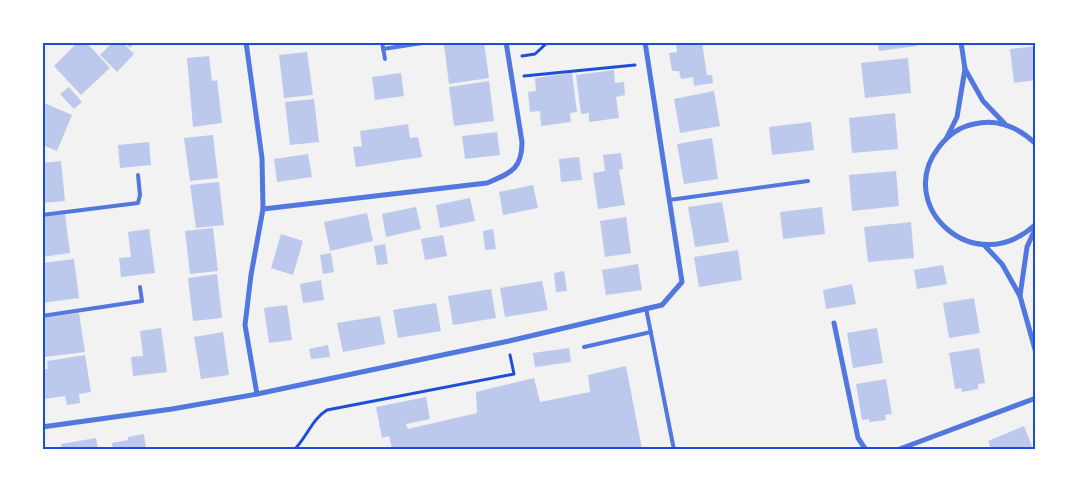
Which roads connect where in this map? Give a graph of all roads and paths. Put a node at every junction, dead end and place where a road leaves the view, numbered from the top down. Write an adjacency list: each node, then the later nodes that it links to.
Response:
1 (246, 42): 20 (street)
2 (382, 42): 8 (lane)
3 (429, 42): 8 (lane)
4 (506, 42): 9 (street)
5 (548, 42): 9 (path)
6 (645, 42): 11 (street)
7 (961, 42): 12 (street)
8 (383, 49): 10 (lane)
9 (509, 58): 13 (street)
10 (385, 59)
11 (648, 64): 13 (path); 19 (street)
12 (965, 69): 14 (street); 15 (street)
13 (511, 77): 20 (street)
14 (1005, 124): 15 (street); 16 (street)
15 (947, 137): 23 (street)
16 (1036, 144)
17 (138, 175): 21 (lane)
18 (808, 182): 19 (lane)
19 (669, 200): 26 (street)
20 (263, 209): 33 (street)
21 (42, 215)
22 (1036, 226): 23 (street); 25 (street)
23 (984, 246): 25 (street)
24 (140, 287): 27 (lane)
25 (1020, 296): 32 (street)
26 (646, 308): 29 (lane); 30 (street)
27 (42, 316)
28 (834, 323): 38 (street)
29 (651, 332): 31 (lane); 37 (lane)
30 (509, 341): 33 (street); 36 (path)
31 (584, 347)
32 (1036, 353)
33 (257, 394): 35 (street)
34 (1036, 398): 39 (street)
35 (42, 427)
36 (294, 450)
37 (674, 450)
38 (866, 450)
39 (897, 450)

